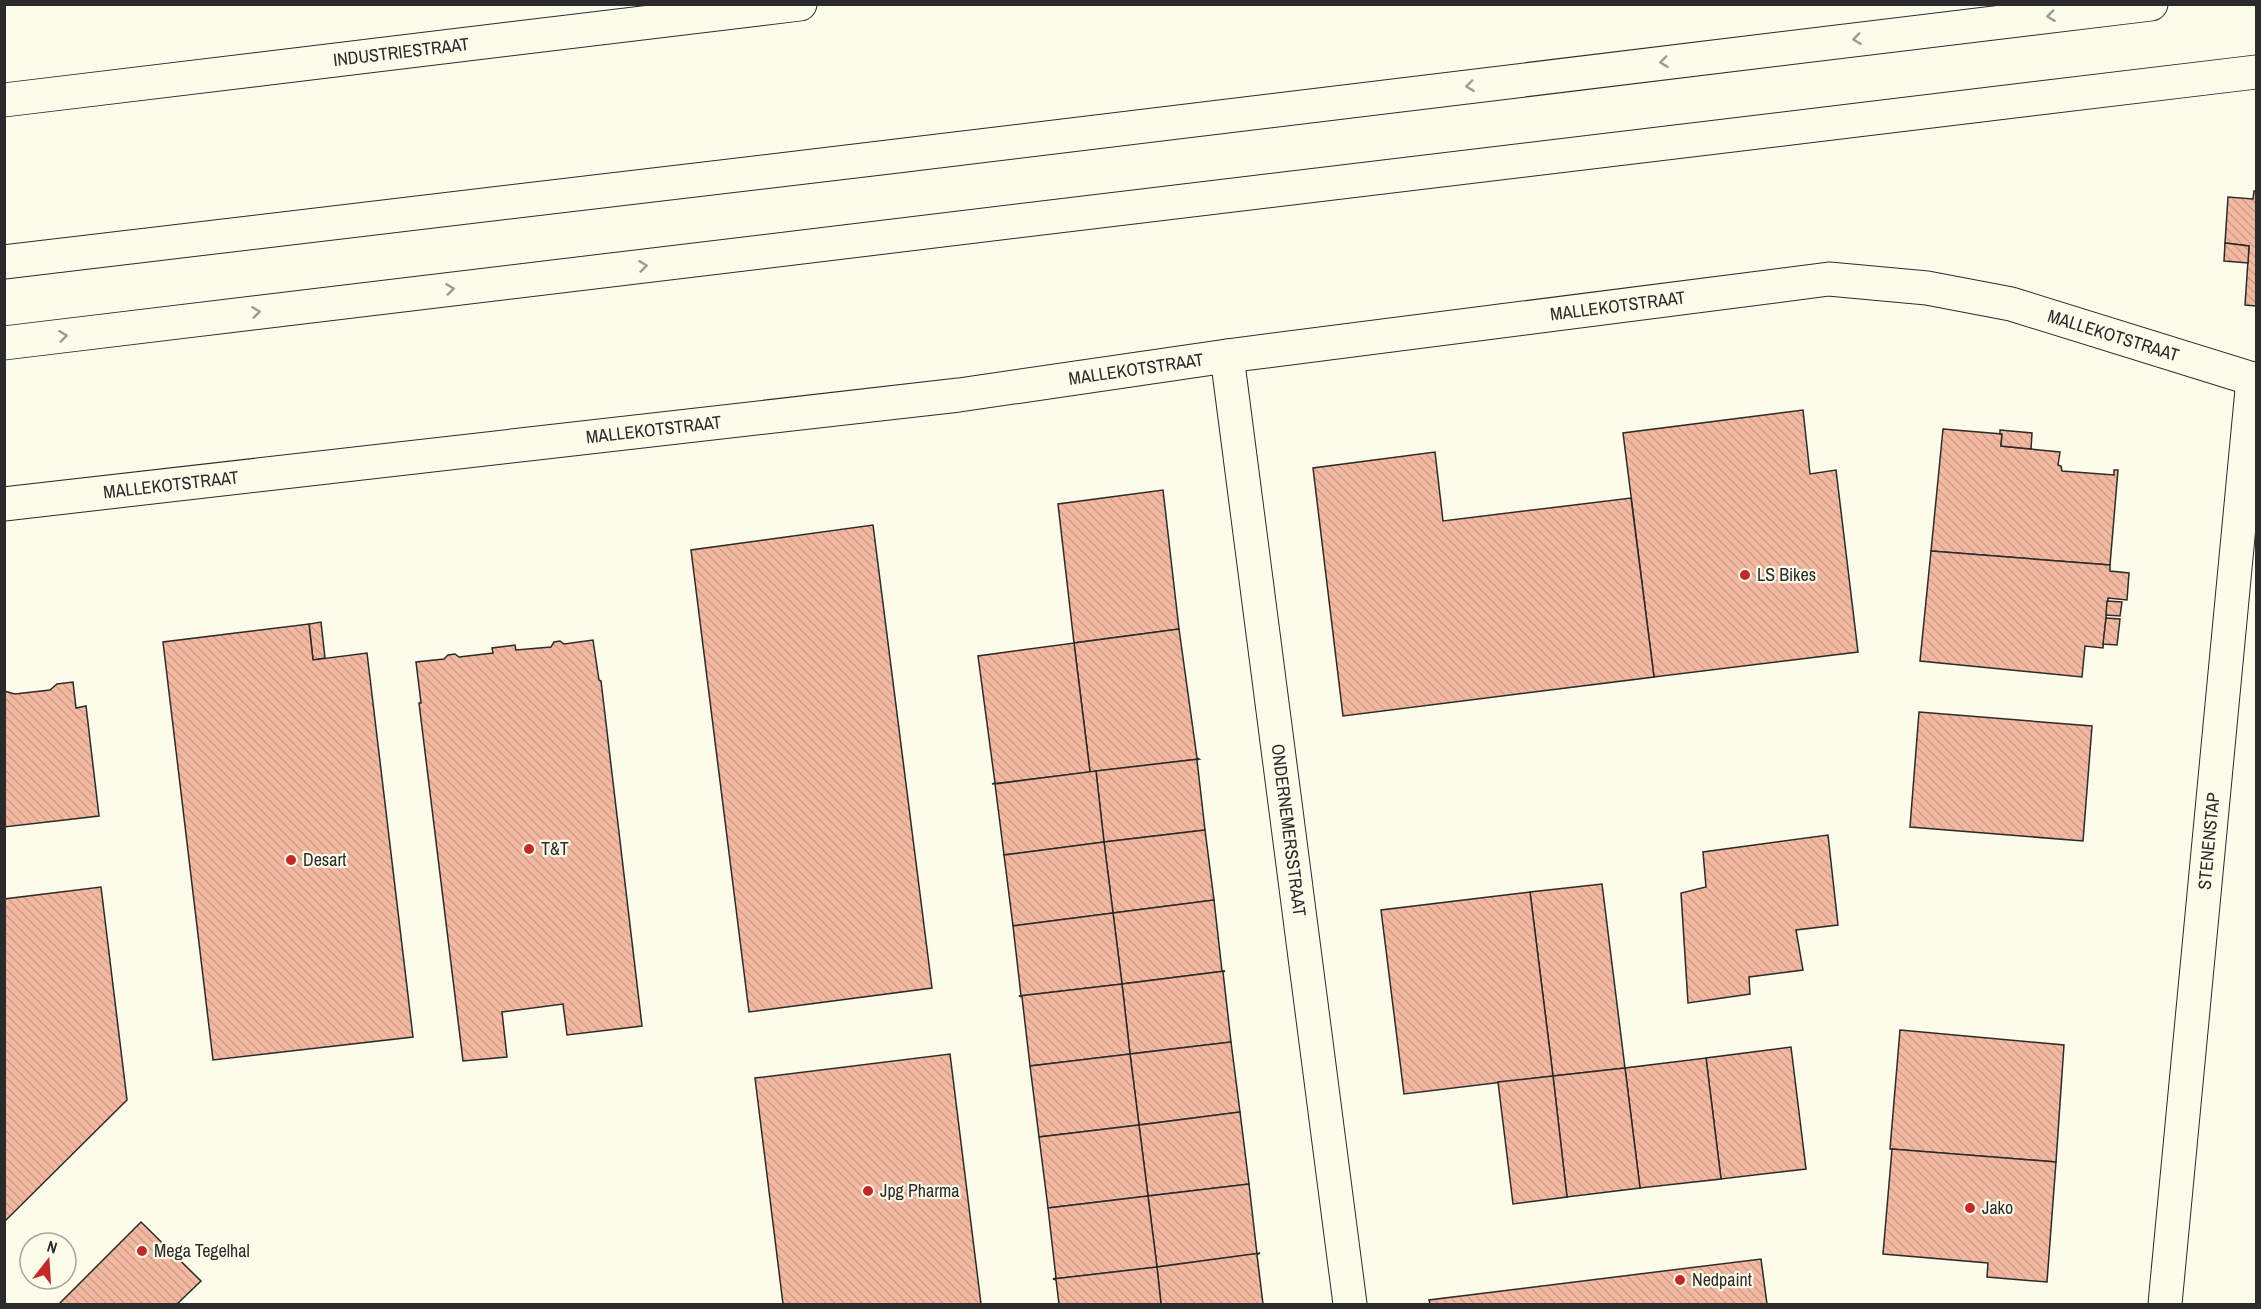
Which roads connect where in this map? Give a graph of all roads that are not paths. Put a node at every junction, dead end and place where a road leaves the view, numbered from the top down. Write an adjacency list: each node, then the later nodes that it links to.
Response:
1 (800, 4): 4 (main road, INDUSTRIESTRAAT)
2 (2151, 4): 5 (main road, one-way to 5)
3 (2256, 72): 6 (main road, one-way to 3)
4 (4, 100)
5 (4, 262)
6 (4, 343)
7 (1227, 356): 8 (main road, MALLEKOTSTRAAT); 9 (main road, MALLEKOTSTRAAT); 10 (main road, ONDERNEMERSSTRAAT)
8 (2255, 379): 11 (main road, STENENSTAP)
9 (4, 504)
10 (1350, 1305)
11 (2165, 1305)

